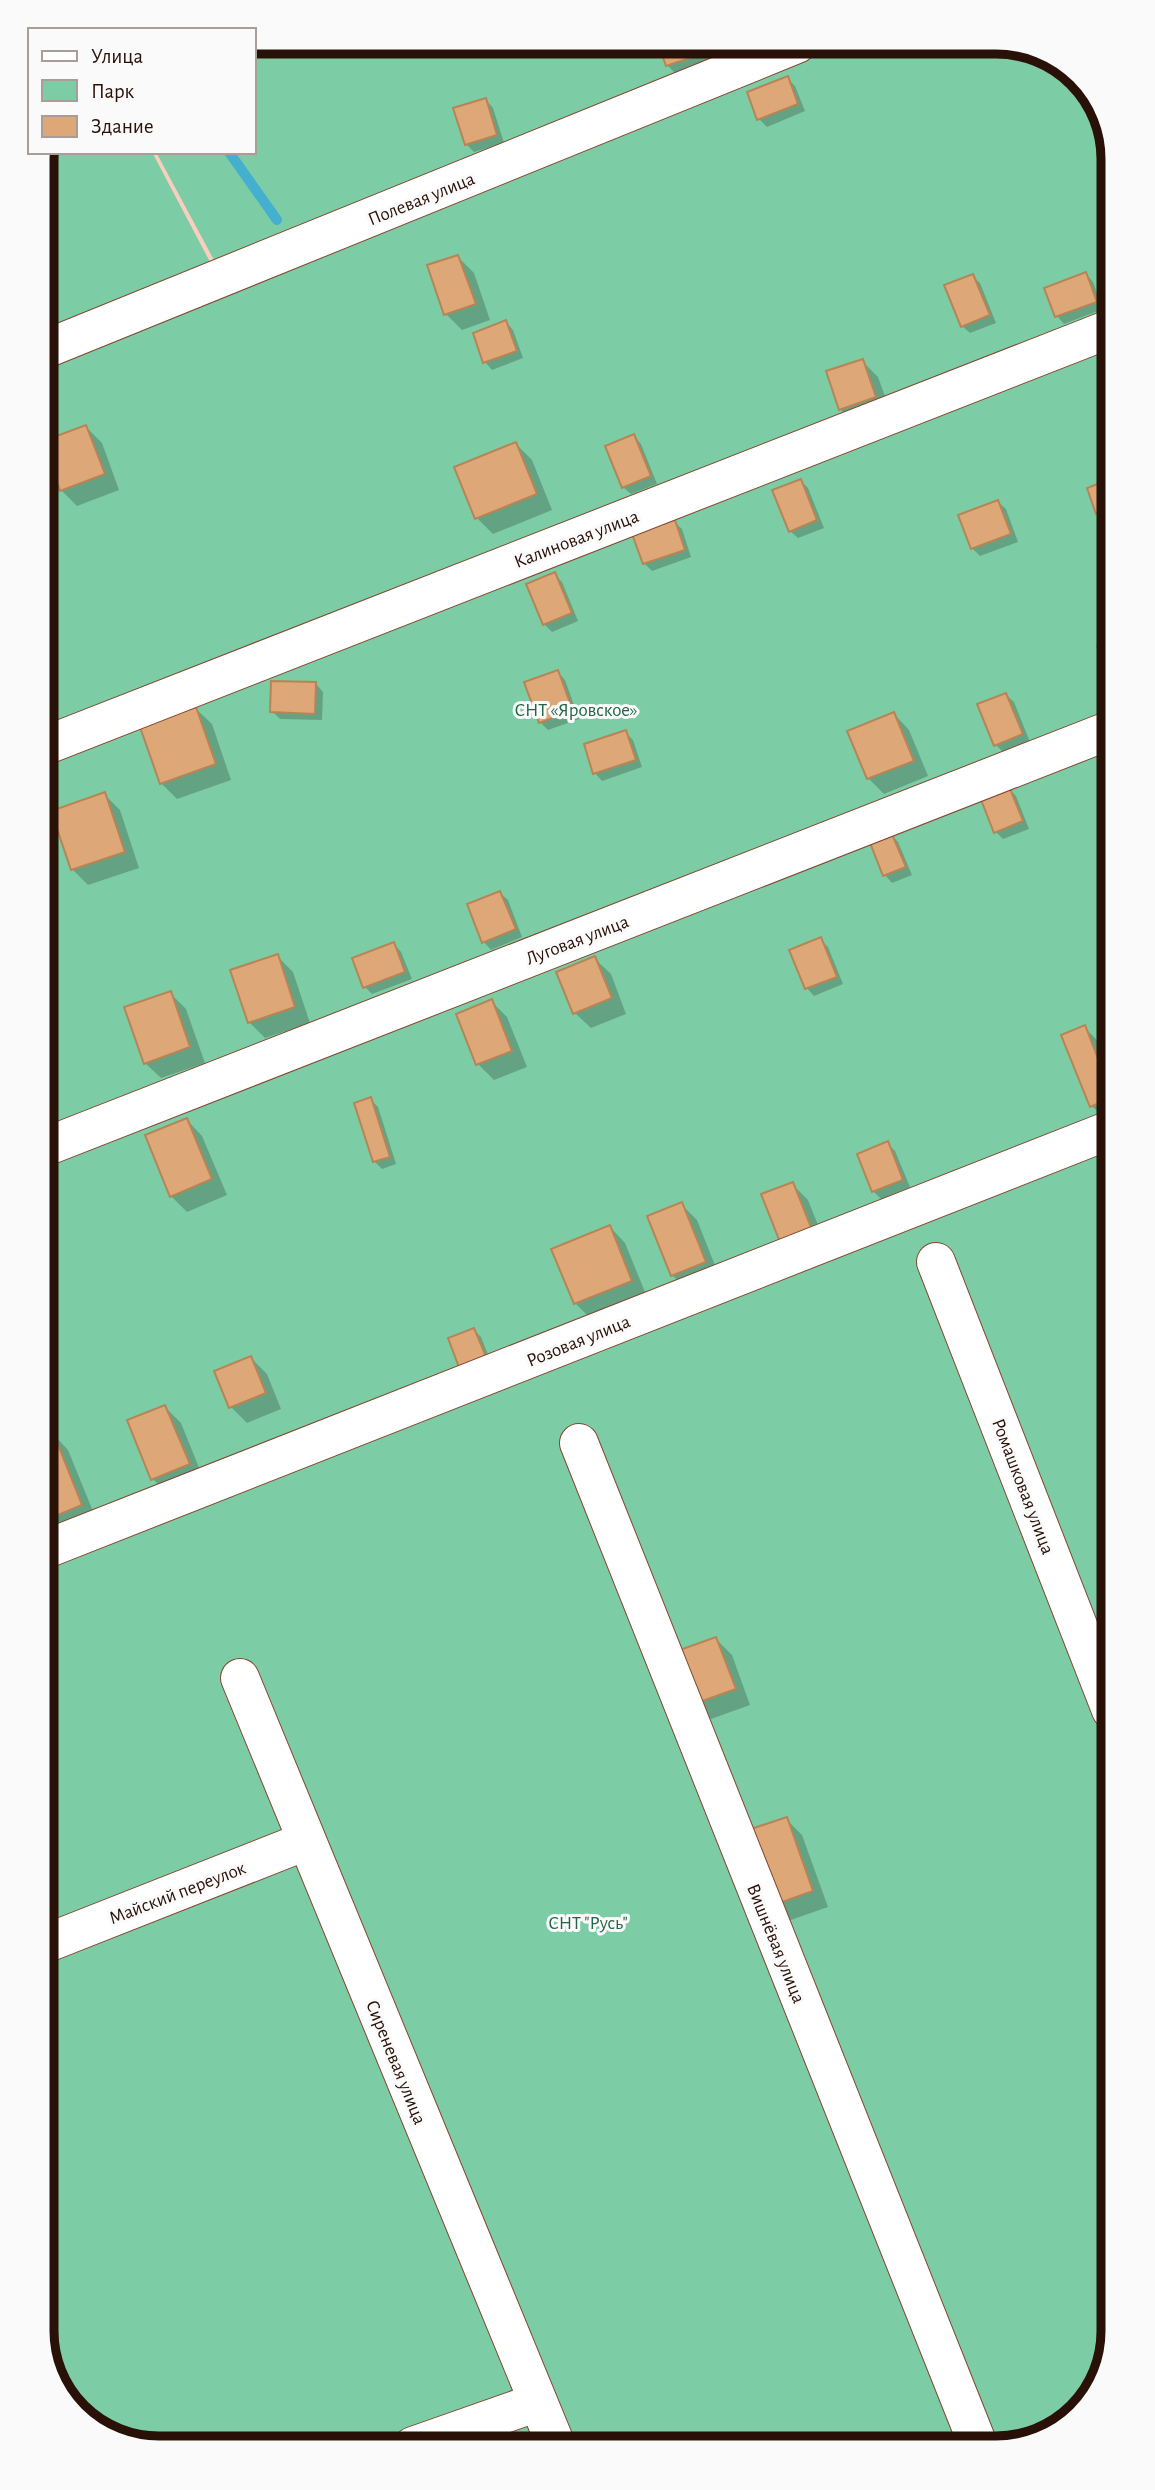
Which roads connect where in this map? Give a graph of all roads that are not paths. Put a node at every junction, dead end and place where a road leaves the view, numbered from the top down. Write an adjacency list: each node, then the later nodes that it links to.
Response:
1 (772, 54): 3 (street, Полевая улица)
2 (1101, 332): 5 (street, Калиновая улица)
3 (54, 347)
4 (1101, 734): 7 (street, Луговая улица)
5 (54, 742)
6 (1101, 1134): 10 (street, Розовая улица)
7 (54, 1142)
8 (936, 1262): 12 (street, Ромашковая улица)
9 (579, 1443): 18 (street, Вишнёвая улица)
10 (54, 1546)
11 (240, 1678): 13 (street, Сиреневая улица)
12 (1101, 1684)
13 (306, 1841): 14 (street, Майский переулок); 15 (street, Сиреневая улица)
14 (54, 1940)
15 (538, 2402): 16 (street); 17 (street, Сиреневая улица)
16 (441, 2436)
17 (552, 2436)
18 (975, 2436)

